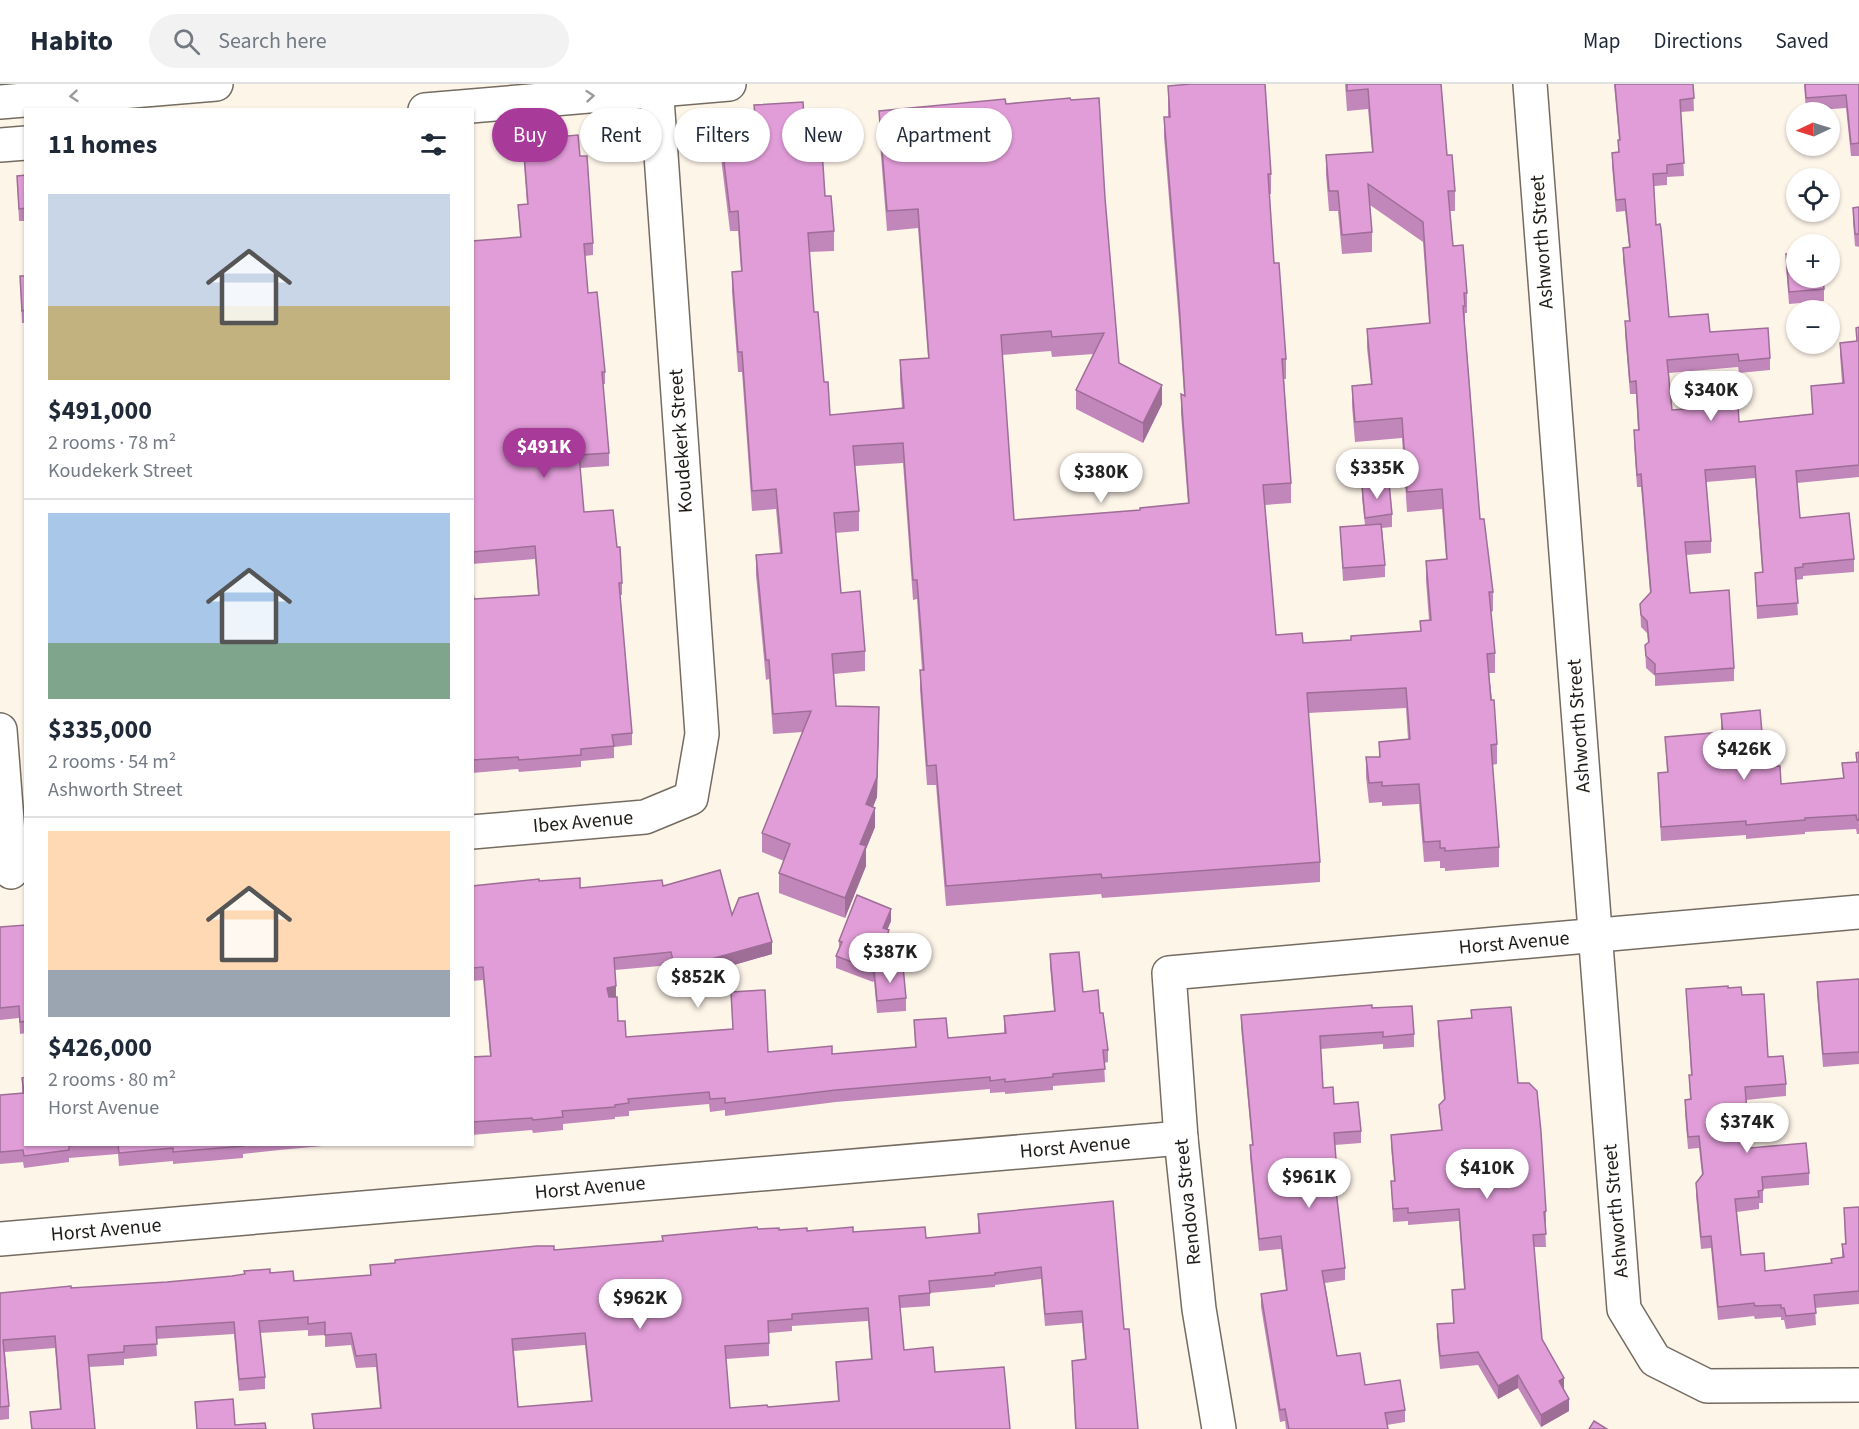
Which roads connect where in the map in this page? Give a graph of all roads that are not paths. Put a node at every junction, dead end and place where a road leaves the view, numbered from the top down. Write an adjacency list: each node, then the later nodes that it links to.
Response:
1 (216, 84): 5 (street, one-way to 5)
2 (729, 84): 4 (street)
3 (1530, 84): 14 (street, Ashworth Street)
4 (656, 87): 6 (street, one-way to 4); 10 (street, Koudekerk Street)
5 (0, 102)
6 (445, 108)
7 (24, 143): 8 (street)
8 (0, 146)
9 (0, 730): 12 (street)
10 (691, 798): 11 (street, Ibex Avenue)
11 (474, 832)
12 (12, 872)
13 (1859, 912): 14 (street, Horst Avenue)
14 (1594, 935): 15 (street, Horst Avenue); 18 (street, Ashworth Street)
15 (1169, 973): 16 (street, Rendova Street)
16 (1181, 1138): 17 (street, Horst Avenue); 19 (street, Rendova Street)
17 (0, 1239)
18 (1859, 1386)
19 (1219, 1429)

